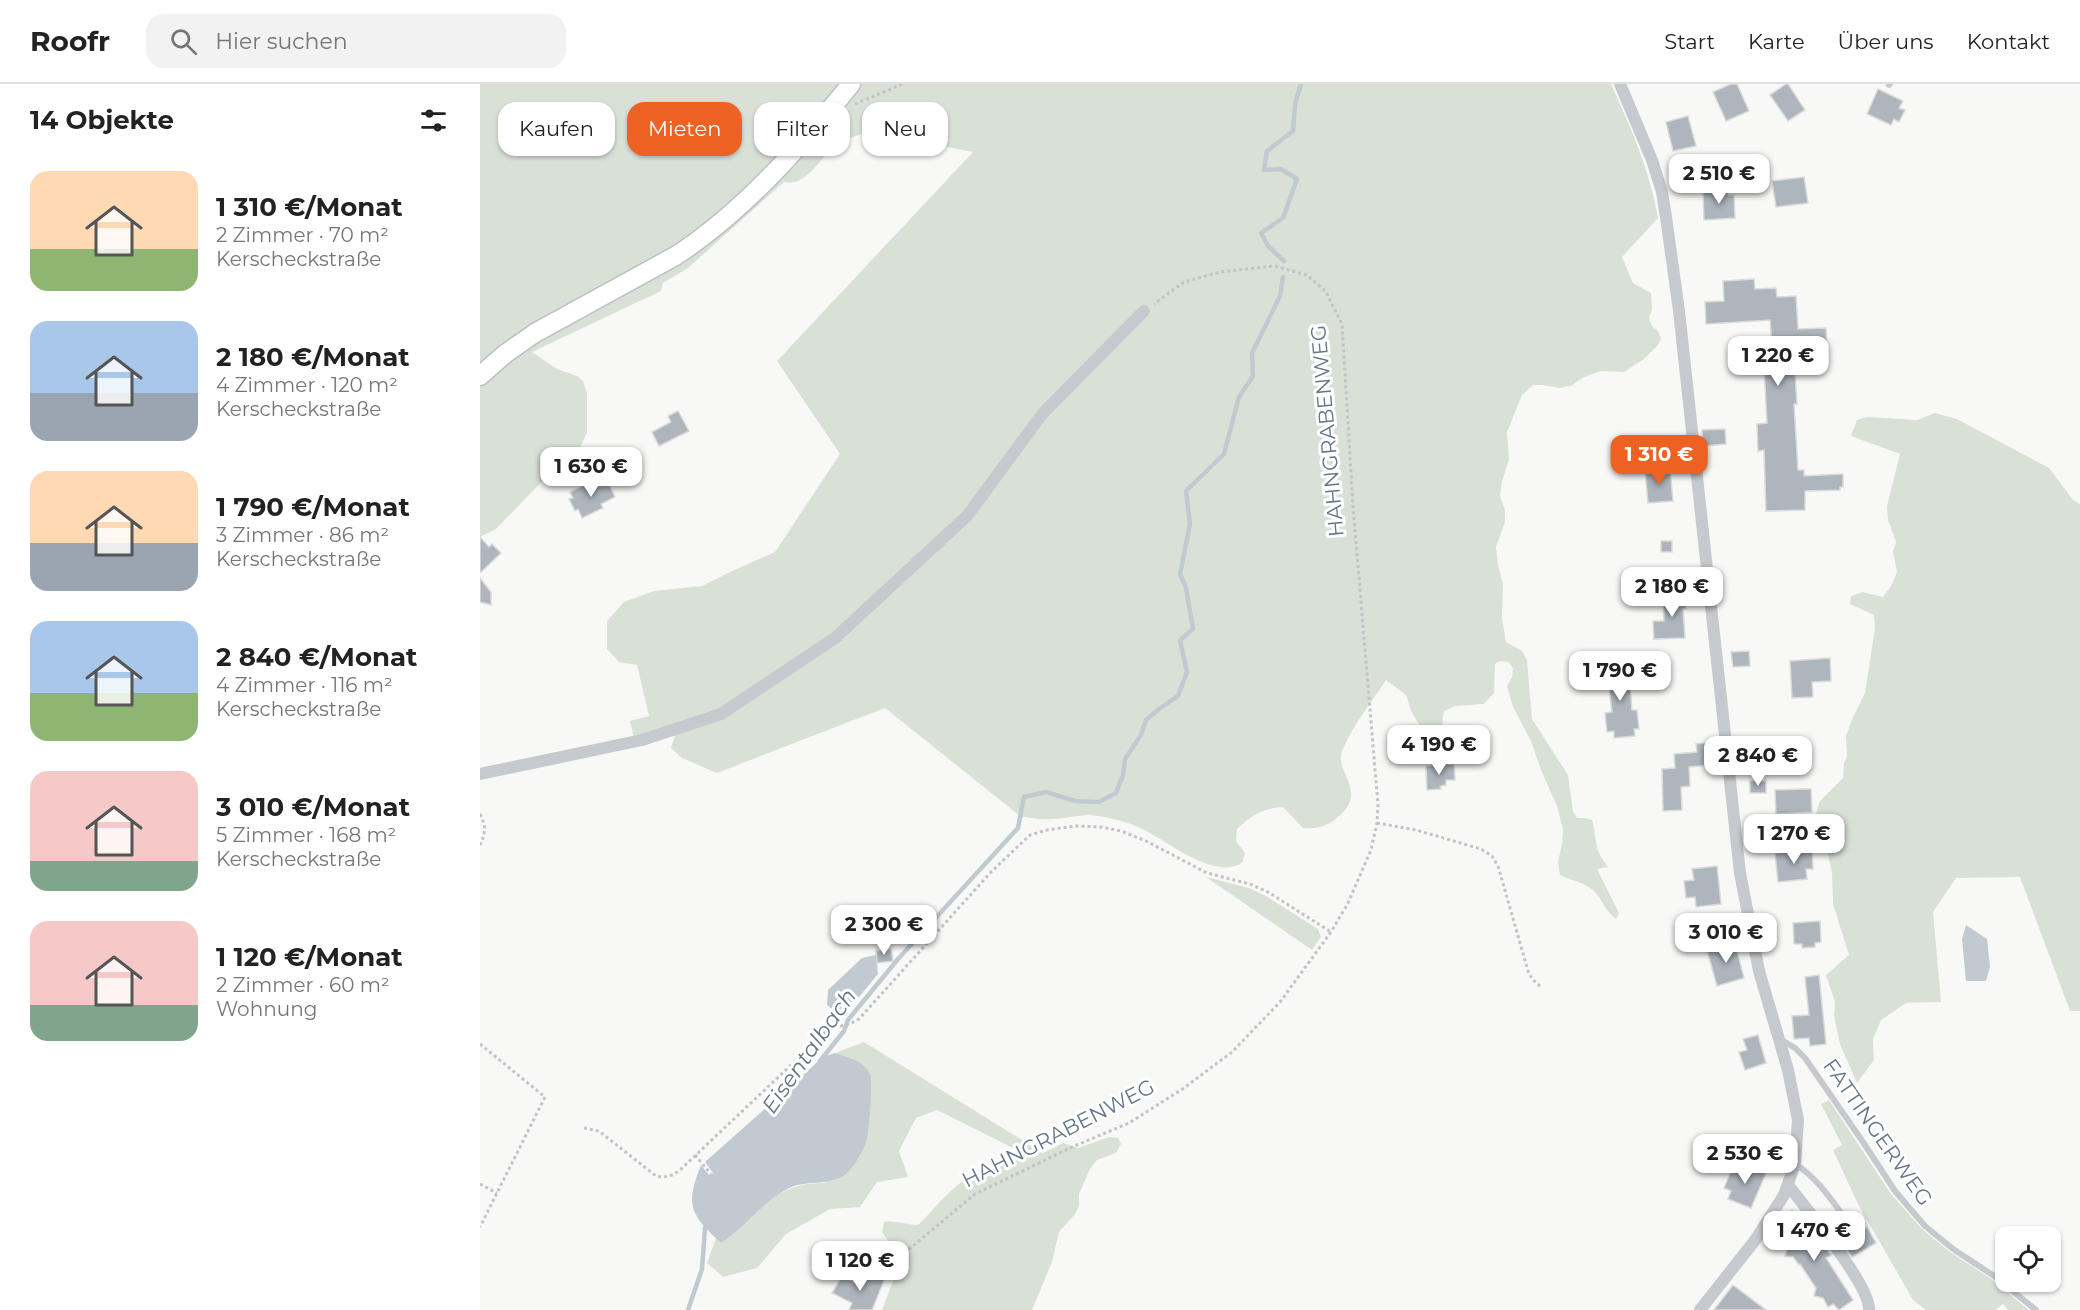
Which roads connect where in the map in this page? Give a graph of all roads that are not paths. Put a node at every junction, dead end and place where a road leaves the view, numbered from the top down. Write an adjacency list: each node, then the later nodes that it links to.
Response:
1 (851, 84): 4 (street)
2 (1620, 84): 6 (street)
3 (1144, 311): 5 (street)
4 (480, 376)
5 (480, 774)
6 (1780, 1039): 7 (street); 12 (lane, FATTINGERWEG)
7 (1795, 1164): 8 (street); 9 (lane)
8 (1789, 1186): 10 (street); 11 (street)
9 (1845, 1218)
10 (1700, 1310)
11 (1869, 1310)
12 (2036, 1310)

